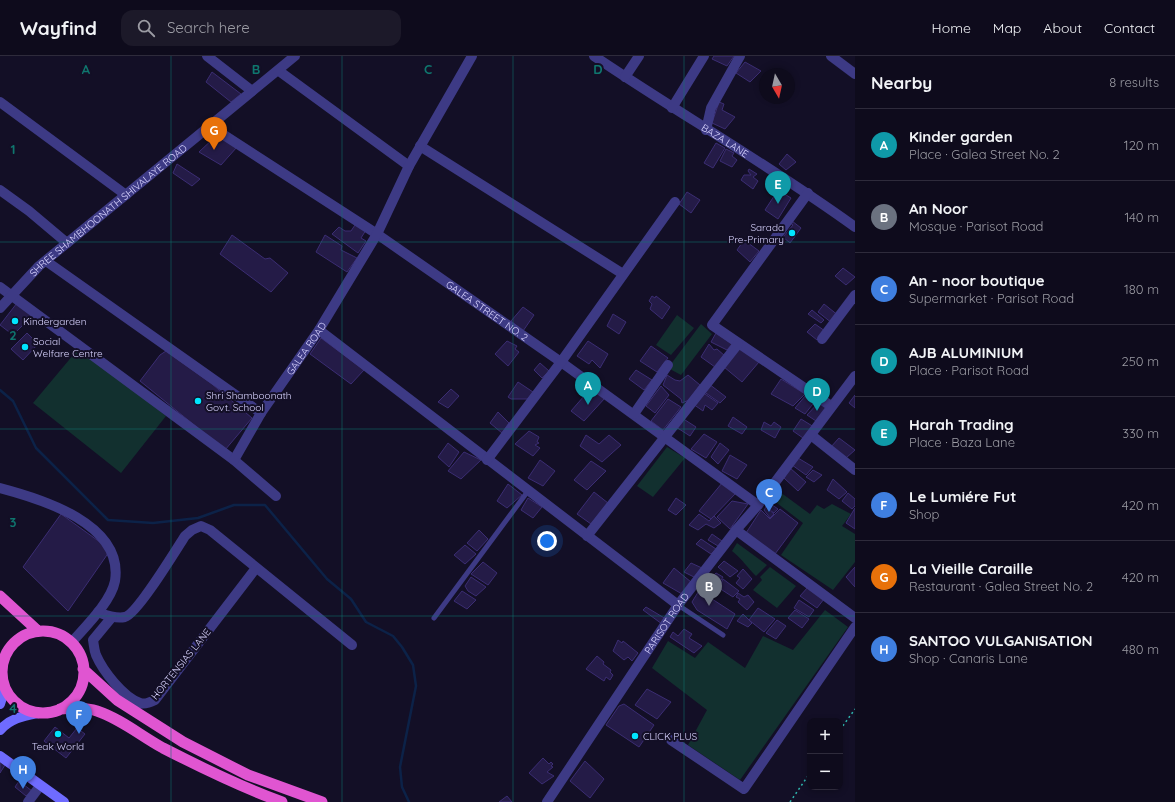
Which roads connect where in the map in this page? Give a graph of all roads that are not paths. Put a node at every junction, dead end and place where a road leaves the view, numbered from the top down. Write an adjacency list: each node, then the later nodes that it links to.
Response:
1 (208, 56): 12 (street)
2 (295, 56): 9 (street, SHREE SHAMBHOONATH SHIVALAYE ROAD)
3 (472, 56): 17 (street, GALEA ROAD)
4 (594, 56): 11 (street, BAZA LANE)
5 (639, 56): 11 (street)
6 (704, 56): 14 (street)
7 (740, 56): 16 (street)
8 (831, 56): 10 (street)
9 (279, 71): 12 (street, SHREE SHAMBHOONATH SHIVALAYE ROAD); 18 (street)
10 (855, 74)
11 (626, 77): 14 (street, BAZA LANE)
12 (252, 91): 15 (street, SHREE SHAMBHOONATH SHIVALAYE ROAD)
13 (0, 102): 21 (street)
14 (672, 108): 16 (street, BAZA LANE)
15 (210, 126): 21 (street, SHREE SHAMBHOONATH SHIVALAYE ROAD); 24 (street, GALEA STREET NO. 2)
16 (706, 130): 20 (street, BAZA LANE)
17 (420, 146): 18 (street, GALEA ROAD); 27 (street)
18 (409, 166): 24 (street, GALEA ROAD)
19 (0, 190): 25 (street)
20 (808, 193): 23 (street, BAZA LANE); 34 (street)
21 (126, 195): 25 (street, SHREE SHAMBHOONATH SHIVALAYE ROAD)
22 (675, 202): 27 (street)
23 (855, 227)
24 (377, 234): 32 (street, GALEA ROAD); 35 (street, GALEA STREET NO. 2)
25 (67, 244): 26 (street, SHREE SHAMBHOONATH SHIVALAYE ROAD)
26 (46, 261): 30 (street, SHREE SHAMBHOONATH SHIVALAYE ROAD); 39 (street)
27 (623, 274): 35 (street)
28 (0, 287): 30 (street)
29 (855, 295): 33 (street)
30 (12, 297): 31 (street, SHREE SHAMBHOONATH SHIVALAYE ROAD); 43 (street)
31 (0, 308)
32 (319, 330): 39 (street, GALEA ROAD); 44 (street)
33 (822, 339)
34 (738, 344): 38 (street); 42 (street)
35 (561, 362): 40 (street, GALEA STREET NO. 2); 44 (street)
36 (668, 366): 40 (street)
37 (855, 376): 38 (street, PARISOT ROAD)
38 (831, 406): 41 (street, PARISOT ROAD)
39 (261, 413): 43 (street, GALEA ROAD)
40 (634, 414): 42 (street, GALEA STREET NO. 2)
41 (810, 435): 45 (street); 49 (street, PARISOT ROAD)
42 (664, 436): 49 (street, GALEA STREET NO. 2); 51 (street)
43 (234, 460): 48 (street)
44 (487, 460): 47 (street)
45 (855, 470)
46 (0, 488): 55 (street)
47 (528, 491): 51 (street); 57 (lane)
48 (276, 496)
49 (758, 505): 50 (street, PARISOT ROAD)
50 (736, 530): 54 (street, PARISOT ROAD); 58 (street)
51 (587, 536): 54 (street)
52 (256, 568): 56 (street); 56 (street, HORTENSIAS LANE); 63 (street)
53 (0, 596): 60 (highway)
54 (678, 605): 61 (lane); 78 (street, PARISOT ROAD)
55 (98, 612): 56 (street); 62 (street)
56 (112, 617)
57 (434, 618)
58 (855, 618)
59 (855, 627): 71 (street)
60 (38, 631): 62 (highway); 64 (highway)
61 (723, 635)
62 (71, 643): 65 (highway)
63 (352, 646)
64 (1, 662): 66 (highway)
65 (83, 669): 68 (highway); 77 (highway)
66 (5, 688): 67 (main road); 69 (highway)
67 (0, 704)
68 (60, 709): 69 (highway); 76 (highway)
69 (38, 713): 70 (main road)
70 (0, 730)
71 (671, 740)
72 (0, 756): 73 (main road)
73 (40, 786): 74 (street); 75 (main road)
74 (28, 802)
75 (64, 802)
76 (282, 802)
77 (322, 802)
78 (547, 802)

